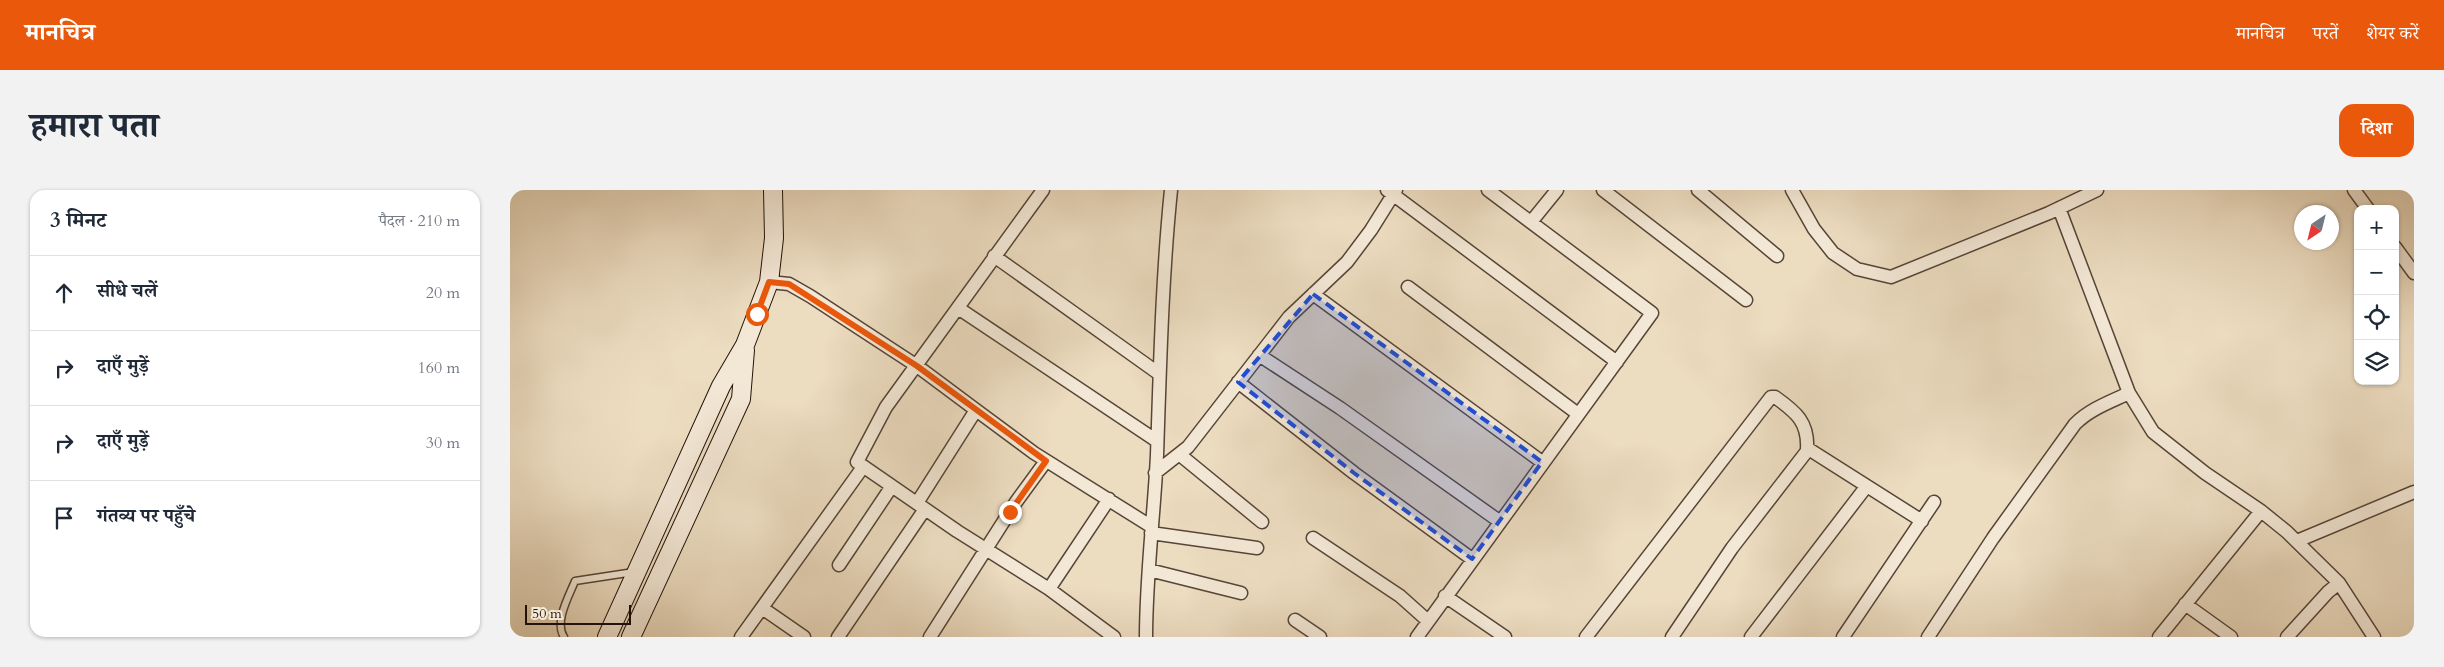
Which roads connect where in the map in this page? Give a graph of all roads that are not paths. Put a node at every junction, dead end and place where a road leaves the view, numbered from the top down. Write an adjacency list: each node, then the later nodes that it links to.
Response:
1 (774, 190): 19 (main road)
2 (1043, 190): 16 (street)
3 (1171, 190): 28 (street)
4 (1488, 190): 14 (street)
5 (1557, 190): 14 (street)
6 (1603, 190): 22 (street)
7 (1698, 190): 17 (street)
8 (1792, 190): 13 (street)
9 (2097, 190): 13 (street)
10 (2354, 190): 12 (street)
11 (1392, 192): 21 (street); 26 (street)
12 (2365, 205)
13 (2059, 208): 30 (street)
14 (1531, 222): 26 (street)
15 (2397, 250): 18 (street)
16 (994, 256): 23 (street); 28 (street)
17 (1777, 256)
18 (2414, 273)
19 (769, 282): 24 (main road); 27 (street)
20 (1408, 287): 32 (street)
21 (1313, 294): 25 (street); 37 (street)
22 (1746, 300)
23 (958, 308): 27 (street); 33 (street)
24 (746, 345): 58 (main road); 69 (main road)
25 (1259, 355): 29 (street); 47 (street)
26 (1617, 362): 32 (street)
27 (917, 366): 31 (street); 38 (street)
28 (1158, 373): 33 (street)
29 (1238, 382): 35 (street); 55 (street)
30 (2129, 393): 46 (street); 83 (street)
31 (976, 410): 36 (street); 45 (street)
32 (1578, 414): 37 (street)
33 (1157, 441): 39 (street)
34 (1808, 448): 41 (street); 79 (street); 80 (street)
35 (1180, 454): 39 (street); 49 (street)
36 (1046, 461): 43 (street); 54 (street)
37 (1542, 462): 47 (street)
38 (863, 467): 40 (street); 64 (street)
39 (1156, 473): 50 (street)
40 (892, 486): 45 (street); 56 (street)
41 (1866, 487): 48 (street); 81 (street)
42 (2414, 492): 52 (street)
43 (1109, 499): 50 (street); 60 (street)
44 (1934, 502): 48 (street)
45 (921, 506): 54 (street); 72 (street)
46 (2261, 511): 52 (street); 63 (street)
47 (1499, 521): 55 (street)
48 (1922, 521): 82 (street)
49 (1262, 522)
50 (1152, 530): 53 (street); 57 (street)
51 (1313, 538): 66 (street)
52 (2297, 542): 59 (street)
53 (1257, 548)
54 (985, 549): 60 (street); 73 (street)
55 (1472, 559): 62 (street)
56 (839, 565)
57 (1148, 570): 61 (street); 75 (street)
58 (637, 571): 67 (lane); 68 (main road)
59 (2339, 583): 86 (street); 87 (street)
60 (1049, 589): 74 (street)
61 (1241, 593)
62 (1445, 596): 66 (street); 78 (street)
63 (2185, 604): 84 (street); 85 (street)
64 (762, 608): 70 (street); 71 (street)
65 (1295, 620): 76 (street)
66 (1428, 621): 77 (street)
67 (564, 637)
68 (607, 637)
69 (631, 637)
70 (741, 637)
71 (804, 637)
72 (838, 637)
73 (930, 637)
74 (1114, 637)
75 (1146, 637)
76 (1320, 637)
77 (1417, 637)
78 (1505, 637)
79 (1586, 637)
80 (1672, 637)
81 (1751, 637)
82 (1843, 637)
83 (1928, 637)
84 (2160, 637)
85 (2231, 637)
86 (2287, 637)
87 (2374, 637)

